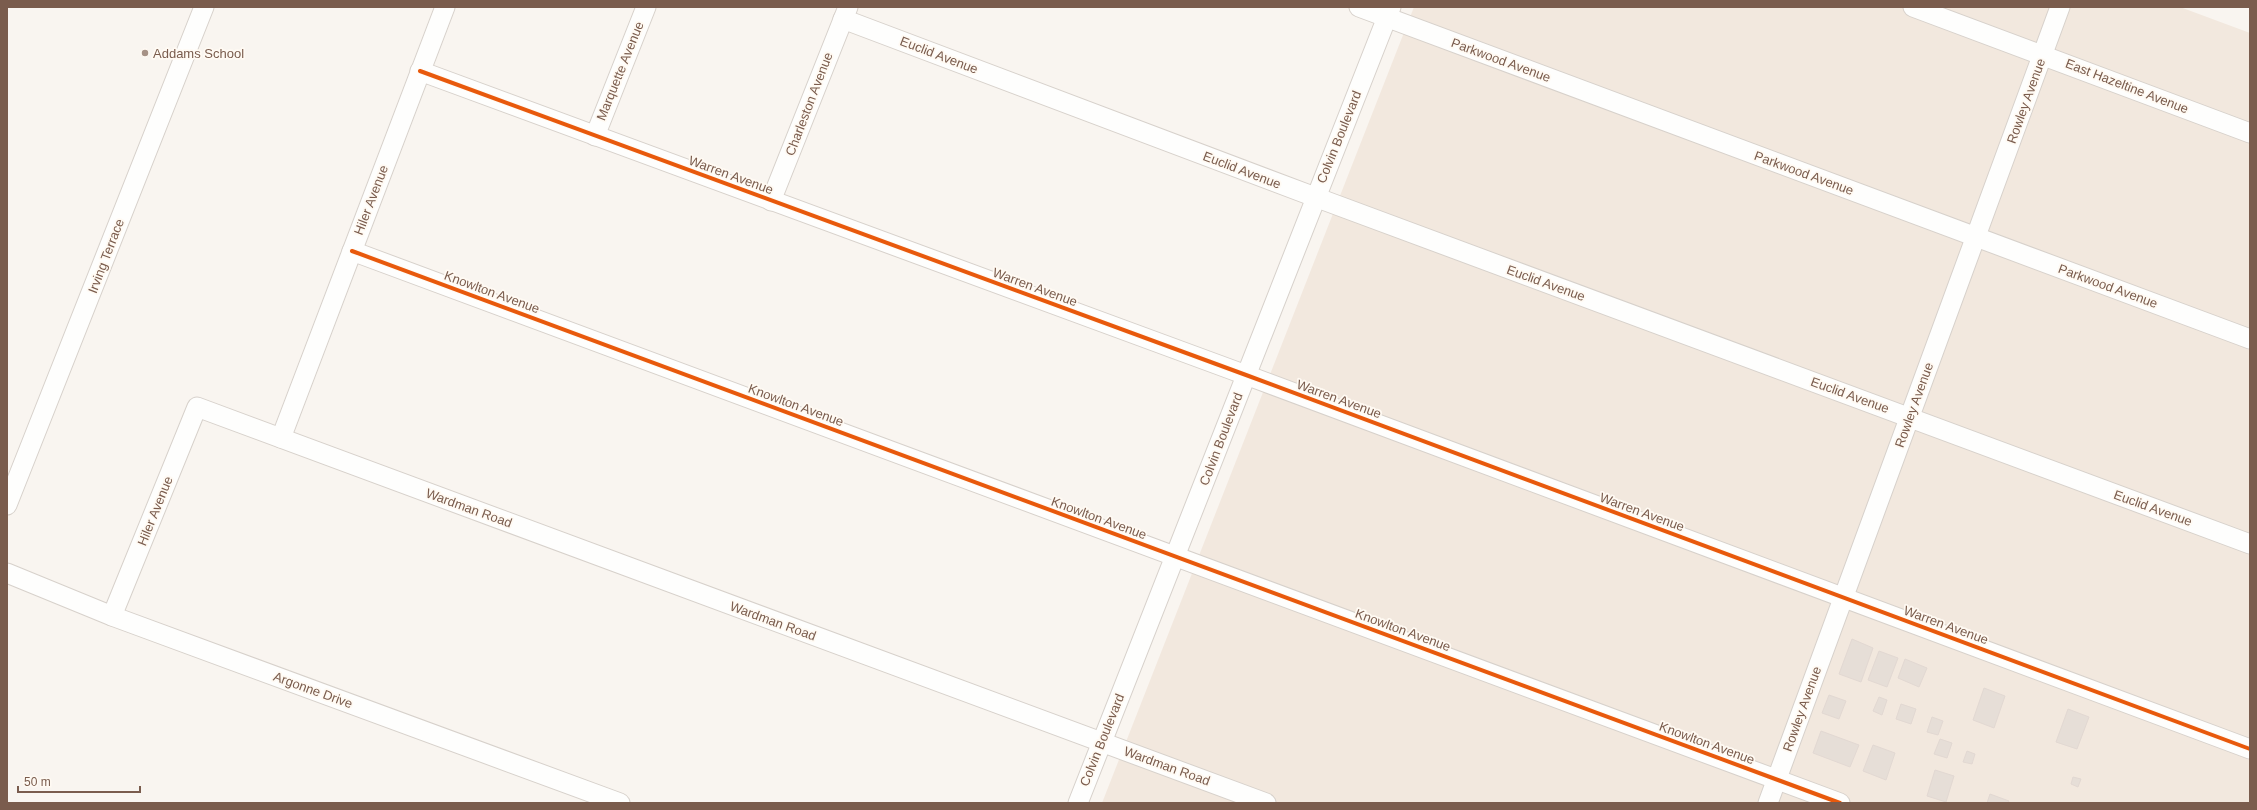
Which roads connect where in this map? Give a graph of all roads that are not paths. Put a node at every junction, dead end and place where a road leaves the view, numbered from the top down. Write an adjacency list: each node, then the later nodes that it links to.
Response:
1 (204, 7): 22 (street, Irving Terrace)
2 (445, 7): 10 (street, Hiler Avenue)
3 (646, 7): 12 (street, Marquette Avenue)
4 (1359, 7): 7 (street, Parkwood Avenue)
5 (1913, 7): 9 (street, East Hazeltine Avenue)
6 (2060, 7): 9 (street, Rowley Avenue)
7 (1388, 12): 13 (street, Colvin Boulevard); 15 (street, Parkwood Avenue)
8 (845, 13): 13 (street, Euclid Avenue); 14 (street, Charleston Avenue)
9 (2043, 55): 11 (street, East Hazeltine Avenue); 15 (street, Rowley Avenue)
10 (420, 71): 12 (street, Warren Avenue); 16 (street, Hiler Avenue)
11 (2250, 133)
12 (595, 136): 14 (street, Warren Avenue)
13 (1315, 197): 18 (street, Colvin Boulevard); 20 (street, Euclid Avenue)
14 (771, 201): 18 (street, Warren Avenue)
15 (1976, 238): 17 (street, Parkwood Avenue); 20 (street, Rowley Avenue)
16 (352, 251): 21 (street, Hiler Avenue); 24 (street, Knowlton Avenue)
17 (2250, 339)
18 (1246, 375): 24 (street, Colvin Boulevard); 26 (street, Warren Avenue)
19 (198, 407): 21 (street, Wardman Road); 27 (street, Hiler Avenue)
20 (1909, 418): 23 (street, Euclid Avenue); 26 (street, Rowley Avenue)
21 (281, 438): 28 (street, Wardman Road)
22 (7, 506)
23 (2250, 544)
24 (1175, 556): 28 (street, Colvin Boulevard); 30 (street, Knowlton Avenue)
25 (7, 573): 27 (street, Argonne Drive)
26 (1843, 598): 29 (street, Warren Avenue); 30 (street, Rowley Avenue)
27 (112, 616): 31 (street, Argonne Drive)
28 (1102, 742): 32 (street, Colvin Boulevard); 33 (street, Wardman Road)
29 (2250, 749)
30 (1776, 779): 34 (street, Rowley Avenue); 35 (street, Knowlton Avenue)
31 (620, 803)
32 (1078, 803)
33 (1266, 803)
34 (1768, 803)
35 (1840, 803)

